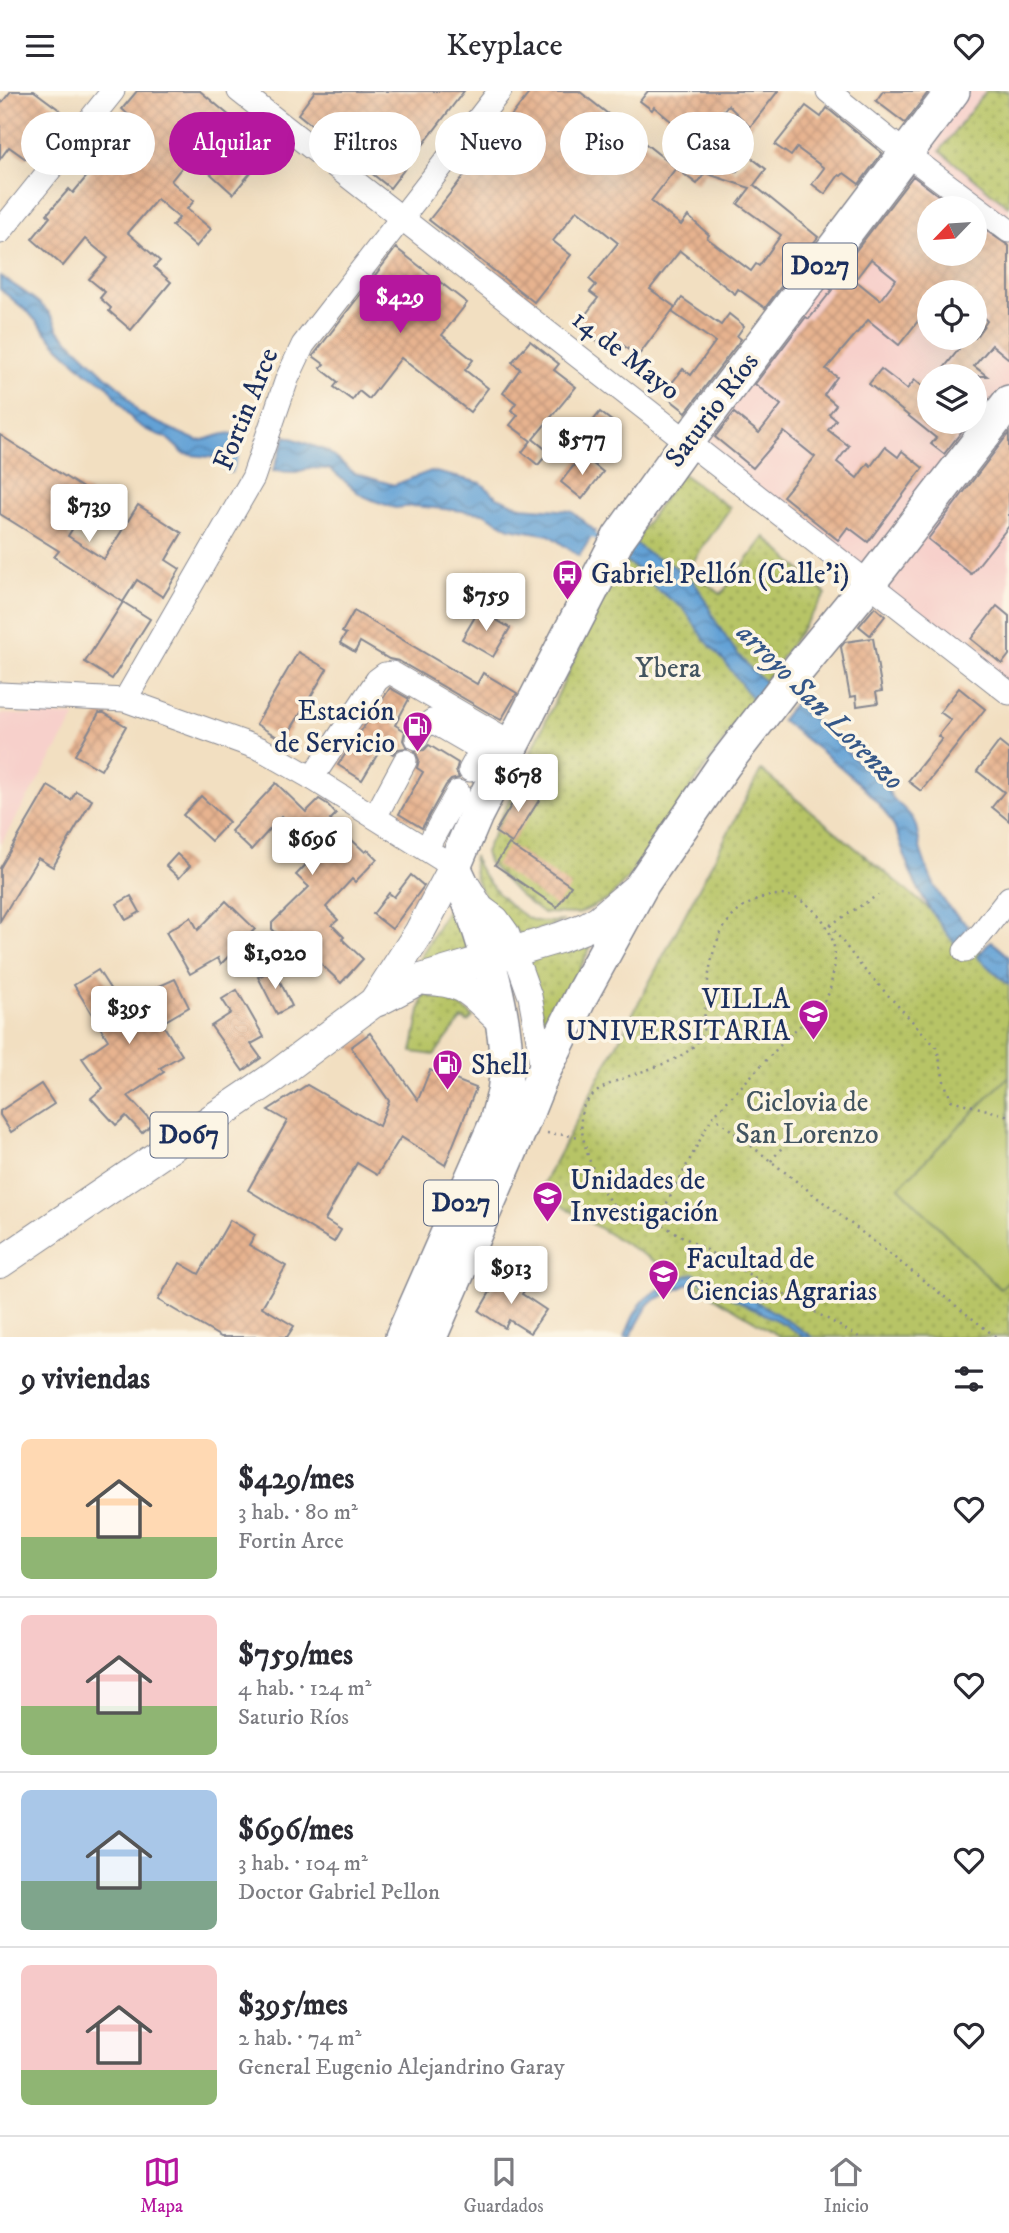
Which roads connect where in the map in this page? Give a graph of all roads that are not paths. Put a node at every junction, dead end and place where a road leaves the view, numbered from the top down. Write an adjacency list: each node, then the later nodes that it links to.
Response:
1 (113, 91): 9 (street)
2 (239, 91): 7 (street, 14 de Mayo)
3 (500, 91): 7 (street, Fortin Arce)
4 (828, 91): 6 (street)
5 (953, 91): 6 (highway, Saturio Ríos / D027)
6 (905, 153): 8 (street); 11 (highway, Saturio Ríos / D027)
7 (402, 218): 11 (street, 14 de Mayo); 15 (street, Fortin Arce)
8 (1009, 231)
9 (0, 232)
10 (1009, 402): 12 (highway, D027)
11 (688, 441): 12 (street, 14 de Mayo); 17 (highway, Saturio Ríos / D027)
12 (869, 583): 13 (street, 14 de Mayo); 24 (highway, D027)
13 (1009, 693)
14 (0, 694): 15 (street)
15 (125, 700): 19 (street)
16 (417, 738): 17 (street)
17 (488, 754): 19 (street); 23 (highway, Saturio Ríos / D027)
18 (405, 761): 21 (street)
19 (312, 778): 21 (street)
20 (458, 792): 22 (street)
21 (375, 817): 22 (street)
22 (426, 849): 23 (street)
23 (454, 867): 27 (highway, D027); 29 (main road, D067)
24 (643, 883): 27 (main road, D067); 31 (highway, D027)
25 (1009, 898): 26 (street)
26 (965, 951)
27 (501, 955): 28 (main road, D067); 30 (highway, D027)
28 (418, 980): 29 (main road, D067); 30 (main road)
29 (374, 1002): 32 (main road, D067)
30 (519, 1022): 31 (street); 33 (highway, D027)
31 (542, 1075): 34 (highway, D027)
32 (0, 1263)
33 (402, 1337)
34 (430, 1337)

